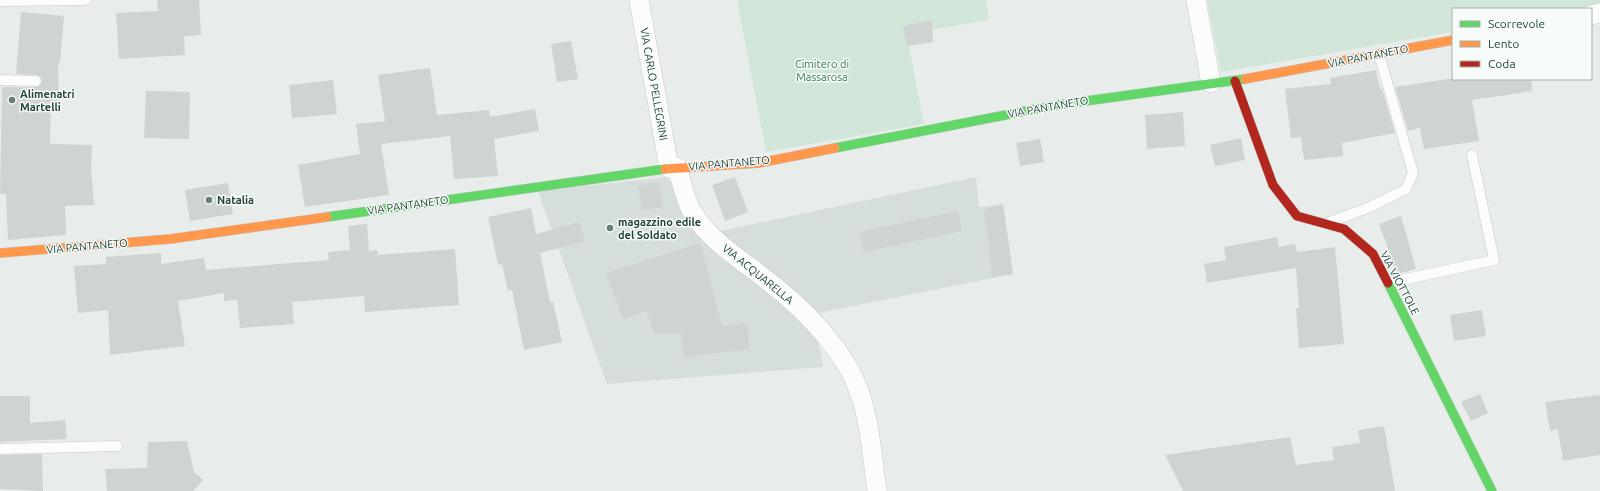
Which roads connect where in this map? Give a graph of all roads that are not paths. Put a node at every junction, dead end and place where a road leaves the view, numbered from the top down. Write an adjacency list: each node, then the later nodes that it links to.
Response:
1 (86, 0): 4 (lane)
2 (639, 0): 12 (street, VIA CARLO PELLEGRINI)
3 (1196, 0): 10 (street)
4 (0, 1)
5 (1452, 40): 6 (street, VIA PANTANETO)
6 (1379, 54): 9 (street, VIA PANTANETO); 13 (lane)
7 (0, 80): 8 (lane)
8 (36, 81)
9 (1235, 81): 10 (street, VIA PANTANETO); 13 (street, VIA VIOTTOLE)
10 (1211, 83): 12 (street, VIA PANTANETO)
11 (1472, 155): 15 (lane)
12 (673, 168): 14 (street, VIA PANTANETO); 18 (street, VIA ACQUARELLA)
13 (1326, 224): 15 (street, VIA VIOTTOLE)
14 (0, 253)
15 (1388, 283): 19 (street, VIA VIOTTOLE)
16 (117, 446): 17 (lane)
17 (0, 449)
18 (877, 491)
19 (1492, 491)

